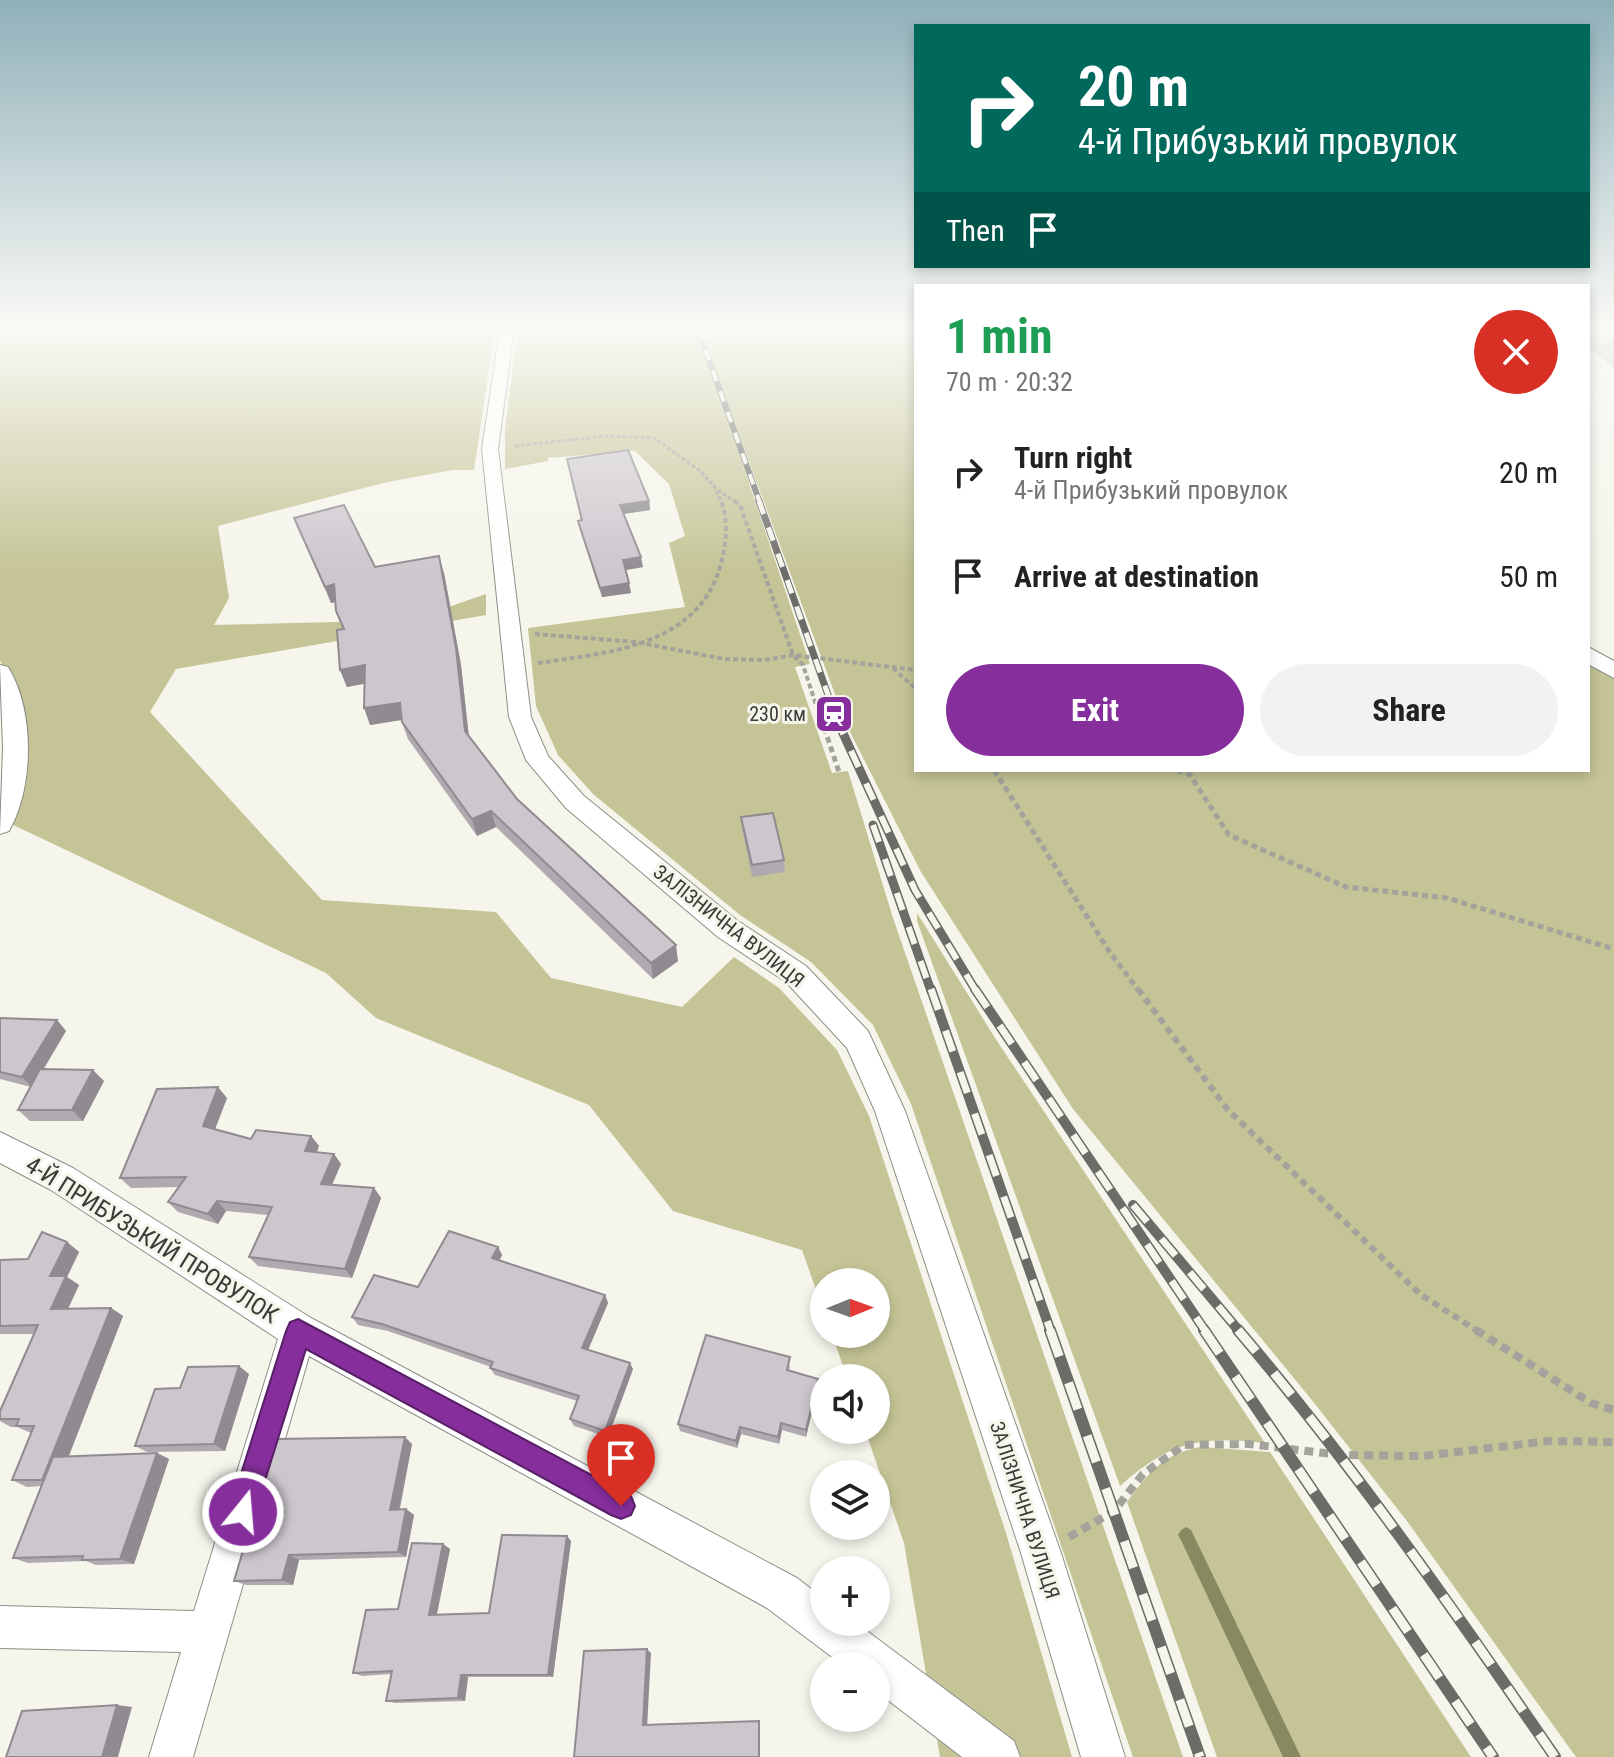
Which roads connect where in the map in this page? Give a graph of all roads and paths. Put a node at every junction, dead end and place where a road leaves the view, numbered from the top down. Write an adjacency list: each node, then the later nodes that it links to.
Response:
1 (495, 411): 2 (street, ЗАЛІЗНИЧНА ВУЛИЦЯ)
2 (490, 449): 3 (path); 4 (street, ЗАЛІЗНИЧНА ВУЛИЦЯ)
3 (718, 489): 5 (path); 6 (path)
4 (510, 633): 5 (path); 9 (street, ЗАЛІЗНИЧНА ВУЛИЦЯ)
5 (636, 642): 6 (path); 9 (path)
6 (793, 655): 8 (path); 14 (path)
7 (1590, 655): 11 (street)
8 (891, 666): 10 (path); 13 (path)
9 (514, 667): 23 (street, ЗАЛІЗНИЧНА ВУЛИЦЯ)
10 (914, 670)
11 (1614, 671)
12 (0, 672): 17 (street)
13 (914, 687)
14 (839, 772)
15 (995, 772): 21 (path)
16 (1182, 772): 18 (path)
17 (0, 825)
18 (1614, 949)
19 (0, 1147): 20 (street, 4-Й ПРИБУЗЬКИЙ ПРОВУЛОК)
20 (298, 1331): 25 (street); 27 (street, 4-Й ПРИБУЗЬКИЙ ПРОВУЛОК)
21 (1614, 1410)
22 (1614, 1442): 23 (path)
23 (1041, 1553): 28 (street, ЗАЛІЗНИЧНА ВУЛИЦЯ)
24 (0, 1627): 25 (street)
25 (205, 1632): 26 (street)
26 (171, 1757)
27 (998, 1757)
28 (1103, 1757)

